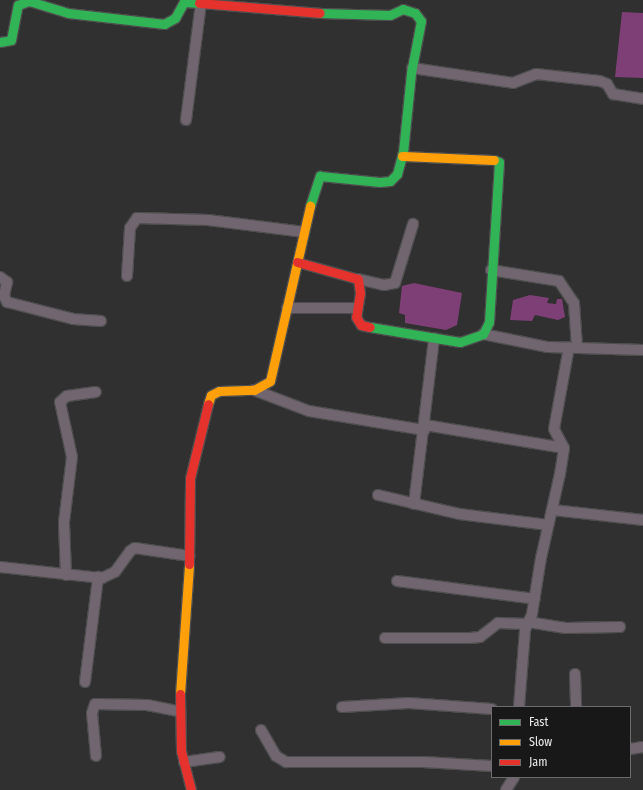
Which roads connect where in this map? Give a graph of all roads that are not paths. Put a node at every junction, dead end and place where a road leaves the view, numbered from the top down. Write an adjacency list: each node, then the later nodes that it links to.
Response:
1 (180, 3): 2 (street); 4 (street)
2 (201, 3): 3 (street); 7 (street)
3 (403, 4): 5 (street)
4 (0, 42)
5 (412, 68): 6 (street); 8 (street)
6 (643, 99)
7 (186, 120)
8 (402, 156): 10 (street); 12 (street)
9 (413, 224): 15 (street)
10 (304, 232): 11 (street); 13 (street)
11 (297, 262): 15 (street); 16 (street)
12 (491, 270): 19 (street); 21 (street)
13 (127, 276)
14 (0, 277): 18 (street)
15 (358, 279): 17 (street)
16 (287, 308): 17 (street); 23 (street)
17 (357, 308): 20 (street)
18 (101, 321)
19 (483, 334): 20 (street); 21 (street)
20 (434, 338): 25 (street)
21 (573, 347): 22 (street); 26 (street)
22 (643, 350)
23 (254, 390): 25 (street); 32 (street)
24 (96, 392): 34 (street)
25 (425, 428): 26 (street); 28 (street)
26 (564, 448): 29 (street)
27 (378, 495): 28 (street)
28 (414, 504): 31 (street)
29 (553, 510): 30 (street); 31 (street)
30 (643, 520)
31 (548, 525): 37 (street)
32 (189, 556): 35 (street); 47 (street)
33 (0, 567): 34 (street)
34 (66, 575): 35 (street)
35 (98, 577): 42 (street)
36 (397, 581): 37 (street)
37 (535, 599): 38 (street)
38 (528, 623): 39 (street); 40 (street); 43 (street)
39 (620, 627)
40 (385, 638)
41 (575, 674): 44 (street)
42 (85, 682)
43 (519, 706)
44 (576, 706)
45 (342, 707): 46 (street)
46 (491, 709)
47 (179, 711): 51 (street); 53 (street)
48 (261, 730): 54 (street)
49 (643, 747): 50 (street)
50 (631, 749)
51 (96, 756)
52 (220, 757): 53 (street)
53 (184, 762): 56 (street)
54 (491, 766)
55 (513, 778): 57 (street)
56 (191, 790)
57 (506, 790)

